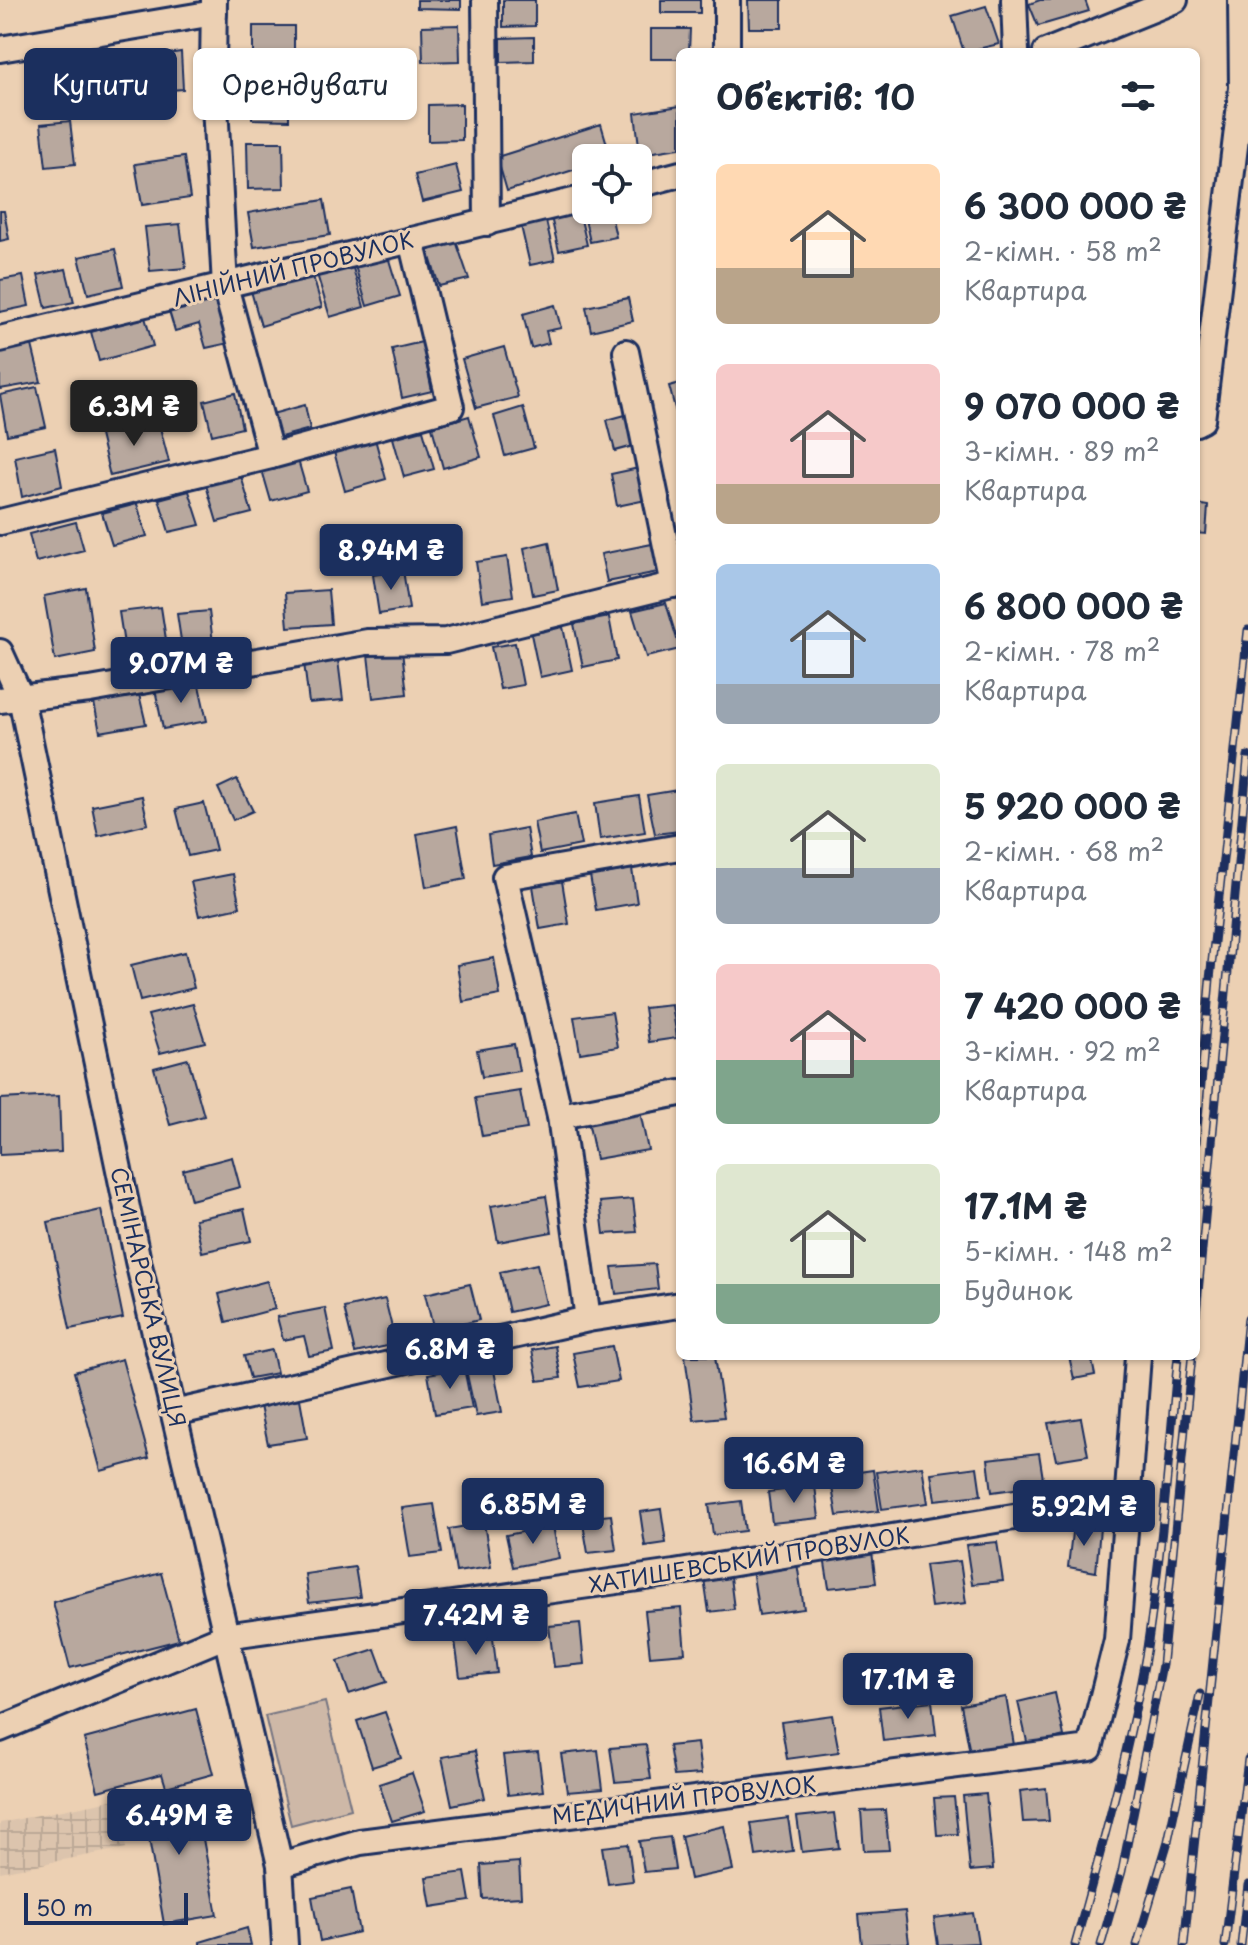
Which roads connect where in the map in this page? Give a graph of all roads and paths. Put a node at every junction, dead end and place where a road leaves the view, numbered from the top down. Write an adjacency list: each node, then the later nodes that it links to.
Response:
1 (485, 0): 14 (street)
2 (727, 0): 7 (street)
3 (1014, 0): 8 (street)
4 (1175, 0): 9 (street)
5 (1241, 0): 19 (street)
6 (214, 7): 10 (street); 16 (street)
7 (727, 48)
8 (1016, 48)
9 (1056, 48)
10 (0, 49)
11 (676, 175): 12 (street)
12 (652, 181)
13 (572, 202): 14 (street, ЛІНІЙНИЙ ПРОВУЛОК)
14 (487, 223): 15 (street, ЛІНІЙНИЙ ПРОВУЛОК)
15 (411, 240): 16 (street, ЛІНІЙНИЙ ПРОВУЛОК); 20 (street)
16 (225, 286): 17 (street, ЛІНІЙНИЙ ПРОВУЛОК); 20 (street)
17 (0, 339)
18 (626, 352): 22 (street)
19 (1200, 421)
20 (271, 456): 21 (street)
21 (0, 522)
22 (676, 579)
23 (676, 584): 25 (street)
24 (0, 652): 25 (street, СЕМІНАРСЬКА ВУЛИЦЯ)
25 (10, 699): 32 (street, СЕМІНАРСЬКА ВУЛИЦЯ)
26 (676, 848): 28 (street)
27 (676, 1094): 28 (street)
28 (560, 1116): 30 (street)
29 (676, 1306): 30 (street)
30 (588, 1319): 32 (street)
31 (1138, 1360): 33 (street)
32 (174, 1413): 34 (street, СЕМІНАРСЬКА ВУЛИЦЯ)
33 (1129, 1498): 34 (street, ХАТИШЕВСЬКИЙ ПРОВУЛОК); 36 (street, МЕДИЧНИЙ ПРОВУЛОК)
34 (225, 1636): 35 (street, ХАТИШЕВСЬКИЙ ПРОВУЛОК); 36 (street, СЕМІНАРСЬКА ВУЛИЦЯ)
35 (0, 1729)
36 (280, 1865): 37 (street, СЕМІНАРСЬКА ВУЛИЦЯ)
37 (285, 1945)

